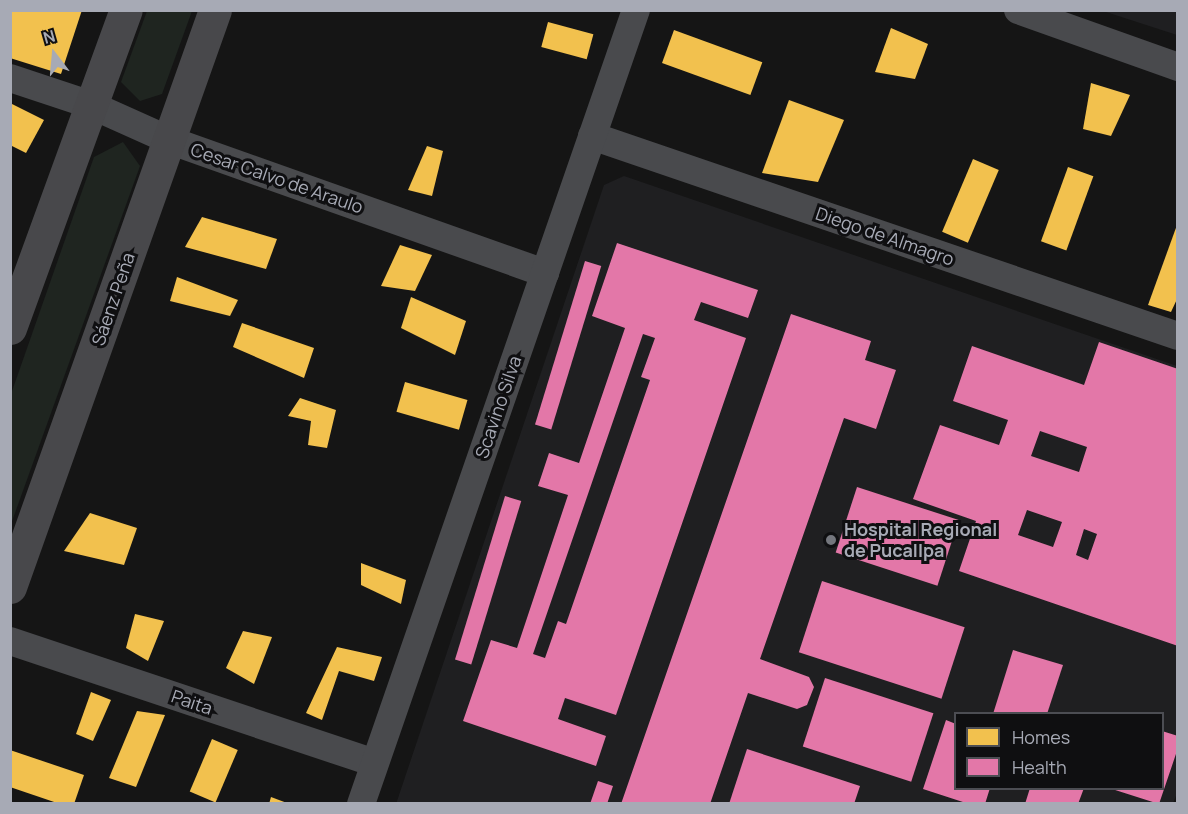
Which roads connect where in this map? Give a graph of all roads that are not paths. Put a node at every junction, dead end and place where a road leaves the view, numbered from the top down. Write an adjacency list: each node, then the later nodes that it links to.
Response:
1 (126, 10): 7 (main road)
2 (214, 10): 9 (main road, Sáenz Peña)
3 (636, 10): 8 (street, Scavino Silva)
4 (1018, 10): 5 (street)
5 (1178, 67)
6 (10, 78): 7 (street, Cesar Calvo de Araulo)
7 (92, 105): 9 (street, Cesar Calvo de Araulo); 11 (main road)
8 (592, 136): 10 (street, Scavino Silva); 12 (street, Diego de Almagro)
9 (169, 140): 10 (street, Cesar Calvo de Araulo); 13 (main road, Sáenz Peña)
10 (545, 273): 15 (street, Scavino Silva)
11 (10, 328)
12 (1178, 336)
13 (10, 587)
14 (10, 641): 15 (street, Paita)
15 (374, 763): 16 (street, Scavino Silva)
16 (362, 804)

